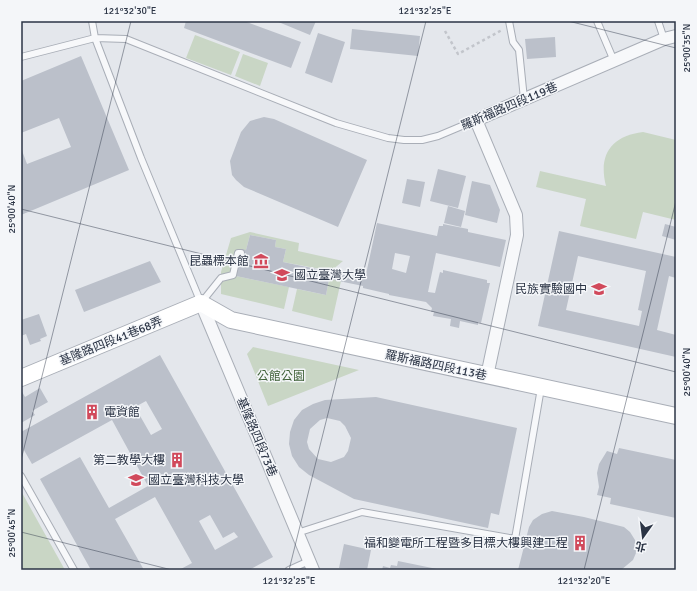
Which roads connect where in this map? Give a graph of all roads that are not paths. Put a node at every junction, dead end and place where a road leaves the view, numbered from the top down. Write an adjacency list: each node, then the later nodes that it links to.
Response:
1 (92, 21): 6 (lane)
2 (597, 21): 9 (lane)
3 (658, 21): 7 (lane)
4 (509, 24): 10 (lane)
5 (676, 36): 7 (street, 羅斯福路四段119巷)
6 (95, 38): 8 (lane, 羅斯福路四段119巷); 11 (lane, 羅斯福路四段119巷); 13 (lane)
7 (664, 39): 9 (street, 羅斯福路四段119巷)
8 (21, 57)
9 (614, 61): 10 (street, 羅斯福路四段119巷)
10 (524, 99): 11 (street, 羅斯福路四段119巷)
11 (476, 120): 14 (street)
12 (241, 253): 13 (lane)
13 (201, 303): 14 (street, 羅斯福路四段113巷); 15 (street, 基隆路四段41巷68弄); 19 (street, 基隆路四段73巷)
14 (487, 376): 16 (street, 羅斯福路四段113巷)
15 (21, 378)
16 (541, 387): 17 (street, 羅斯福路四段113巷); 19 (lane)
17 (676, 416)
18 (21, 476): 21 (lane)
19 (298, 533): 20 (street, 基隆路四段73巷)
20 (311, 566): 22 (lane)
21 (74, 570)
22 (289, 570)

